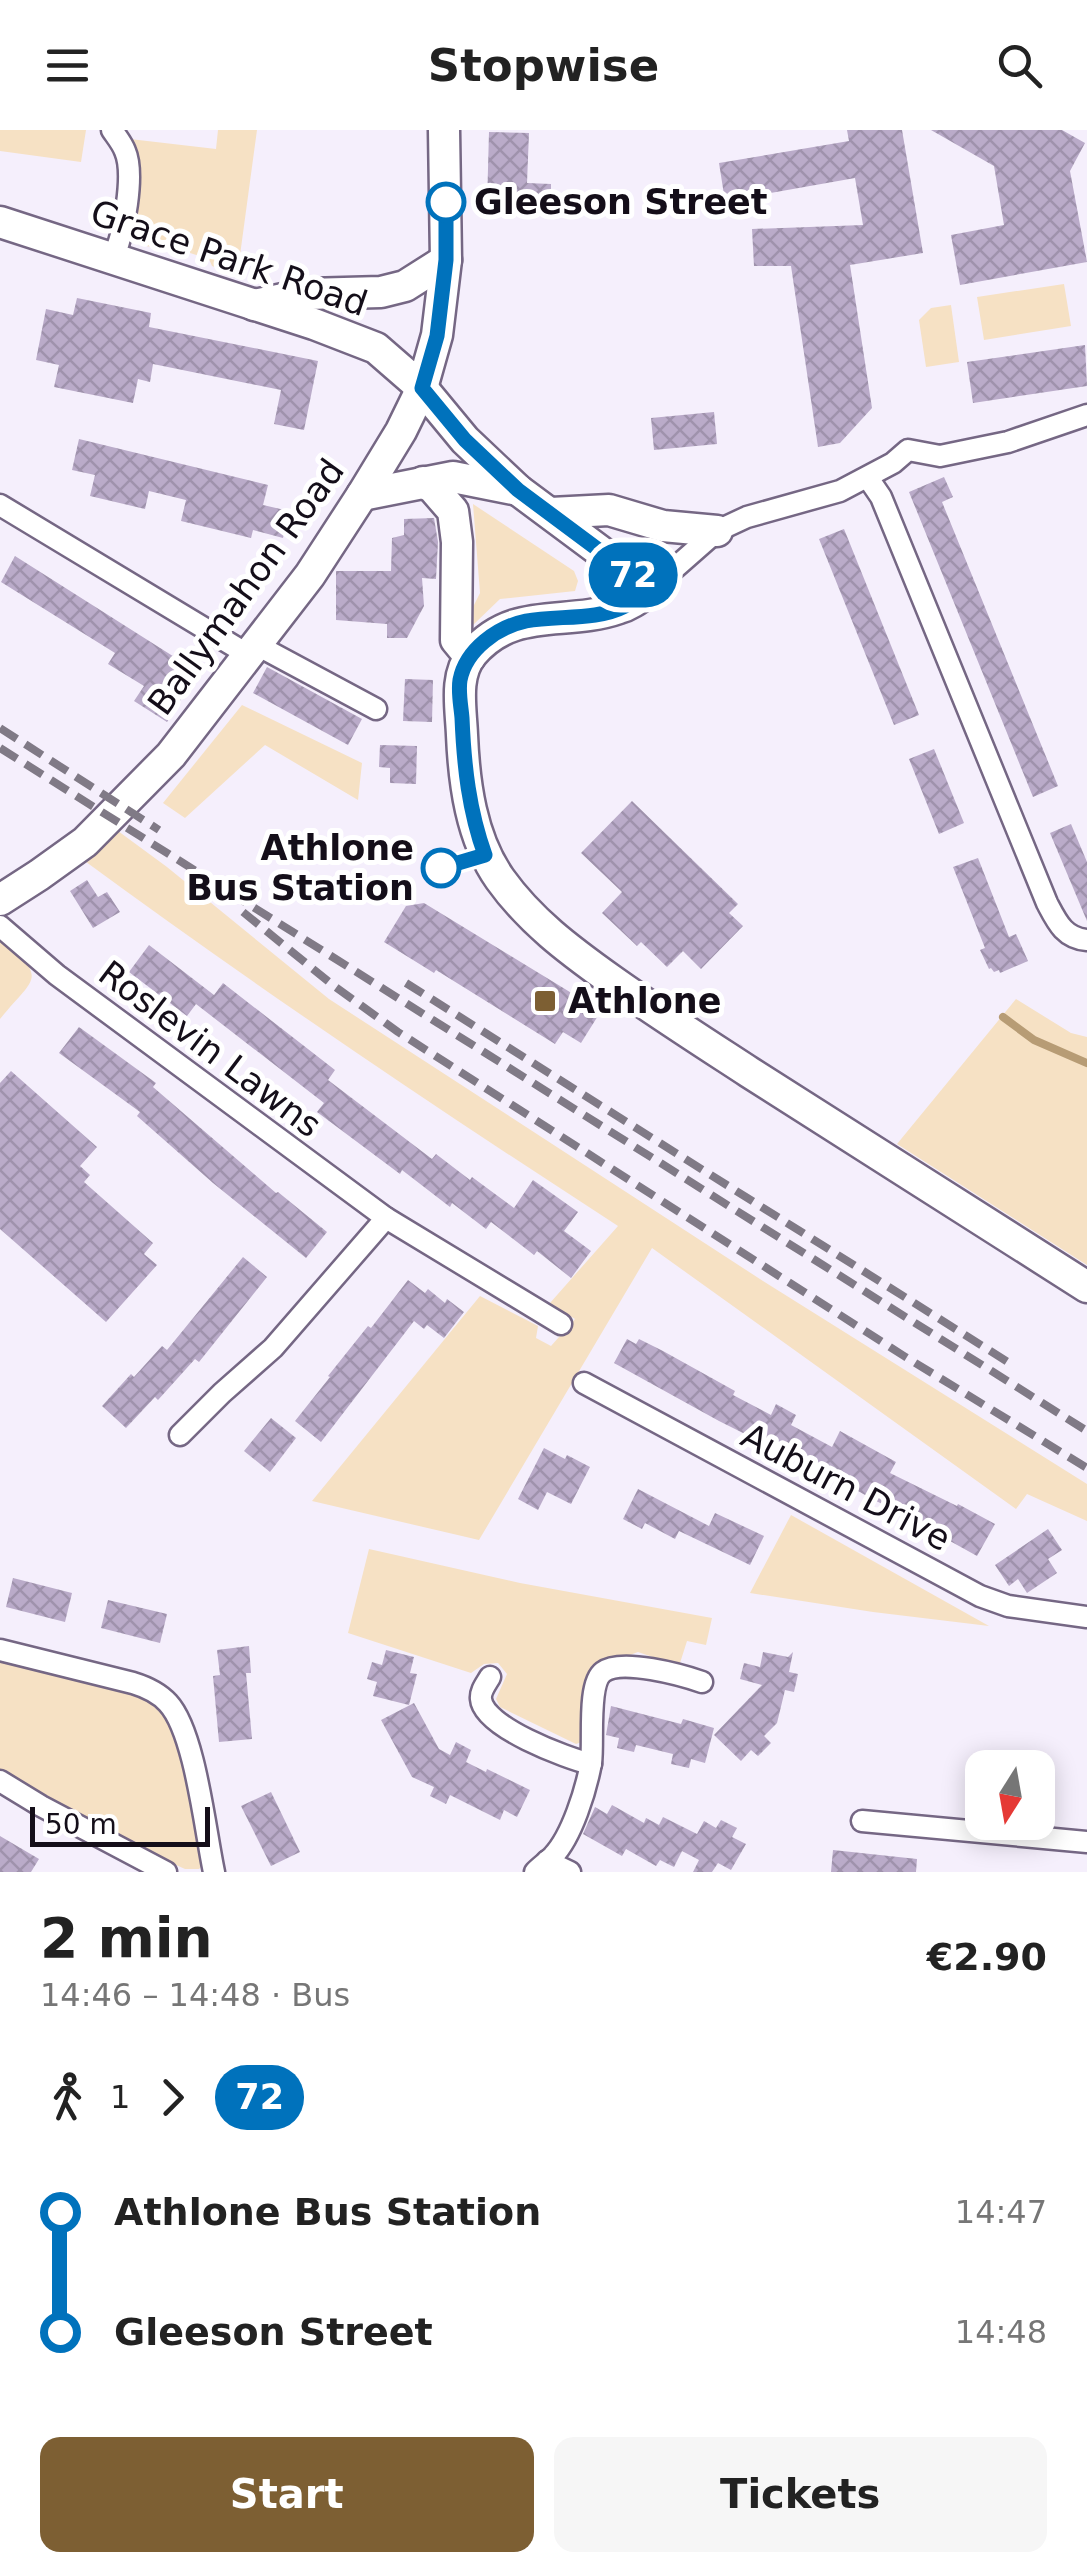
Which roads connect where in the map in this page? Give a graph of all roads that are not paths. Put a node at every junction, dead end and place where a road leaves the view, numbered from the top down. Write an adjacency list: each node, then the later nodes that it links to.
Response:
1 (112, 130): 4 (street)
2 (444, 130): 5 (street, Ballymahon Road)
3 (0, 222): 4 (street, Grace Park Road)
4 (112, 257): 6 (street, Grace Park Road)
5 (446, 260): 6 (street); 7 (street, Ballymahon Road)
6 (252, 305): 7 (street, Grace Park Road)
7 (422, 388): 11 (street, Grace Park Road); 12 (street, Ballymahon Road)
8 (1087, 415): 9 (street)
9 (868, 478): 15 (street); 22 (street)
10 (422, 482): 11 (street); 12 (street); 18 (street)
11 (518, 490): 14 (street, Grace Park Road)
12 (362, 496): 17 (street, Ballymahon Road)
13 (0, 505): 17 (street)
14 (551, 513): 15 (street); 16 (street, Grace Park Road)
15 (717, 531): 16 (street)
16 (651, 589): 18 (street)
17 (251, 649): 19 (street); 20 (street, Ballymahon Road)
18 (470, 657): 24 (street)
19 (376, 710)
20 (0, 900)
21 (0, 926): 23 (street, Roslevin Lawns)
22 (1087, 940)
23 (386, 1218): 25 (street, Roslevin Lawns); 27 (street)
24 (1087, 1287)
25 (561, 1324)
26 (584, 1383): 28 (street, Auburn Drive)
27 (180, 1435)
28 (1087, 1617)
29 (0, 1650): 38 (street)
30 (490, 1677): 32 (street)
31 (702, 1682): 32 (street)
32 (590, 1764): 36 (street)
33 (0, 1781): 37 (street)
34 (862, 1821): 35 (street)
35 (1087, 1842)
36 (541, 1866): 39 (street)
37 (166, 1872)
38 (214, 1872)
39 (570, 1872)

